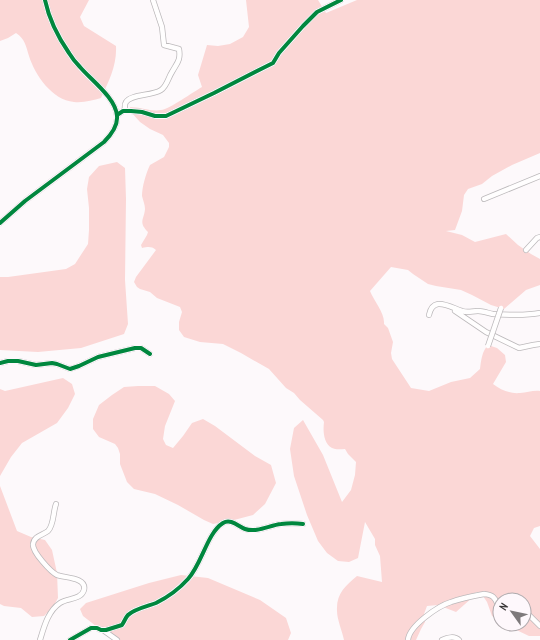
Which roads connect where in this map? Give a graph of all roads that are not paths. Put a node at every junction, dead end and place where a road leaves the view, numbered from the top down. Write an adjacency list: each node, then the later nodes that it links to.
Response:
1 (45, 0): 5 (street)
2 (153, 0): 4 (street)
3 (341, 0): 4 (street)
4 (125, 111): 5 (street)
5 (117, 114): 8 (street)
6 (540, 176): 7 (street)
7 (484, 199)
8 (0, 224)
9 (540, 237): 10 (street)
10 (526, 250)
11 (449, 306): 13 (street); 14 (street); 15 (street)
12 (501, 308): 16 (street, bridge)
13 (540, 312)
14 (429, 315)
15 (540, 344)
16 (488, 346)
17 (150, 354): 18 (street)
18 (0, 363)
19 (56, 504): 25 (street)
20 (303, 524): 24 (street)
21 (492, 596): 28 (street)
22 (532, 618): 23 (street)
23 (540, 626)
24 (101, 630): 26 (street); 27 (street)
25 (40, 640)
26 (70, 640)
27 (117, 640)
28 (408, 640)
29 (442, 640): 30 (street)
30 (460, 640)

